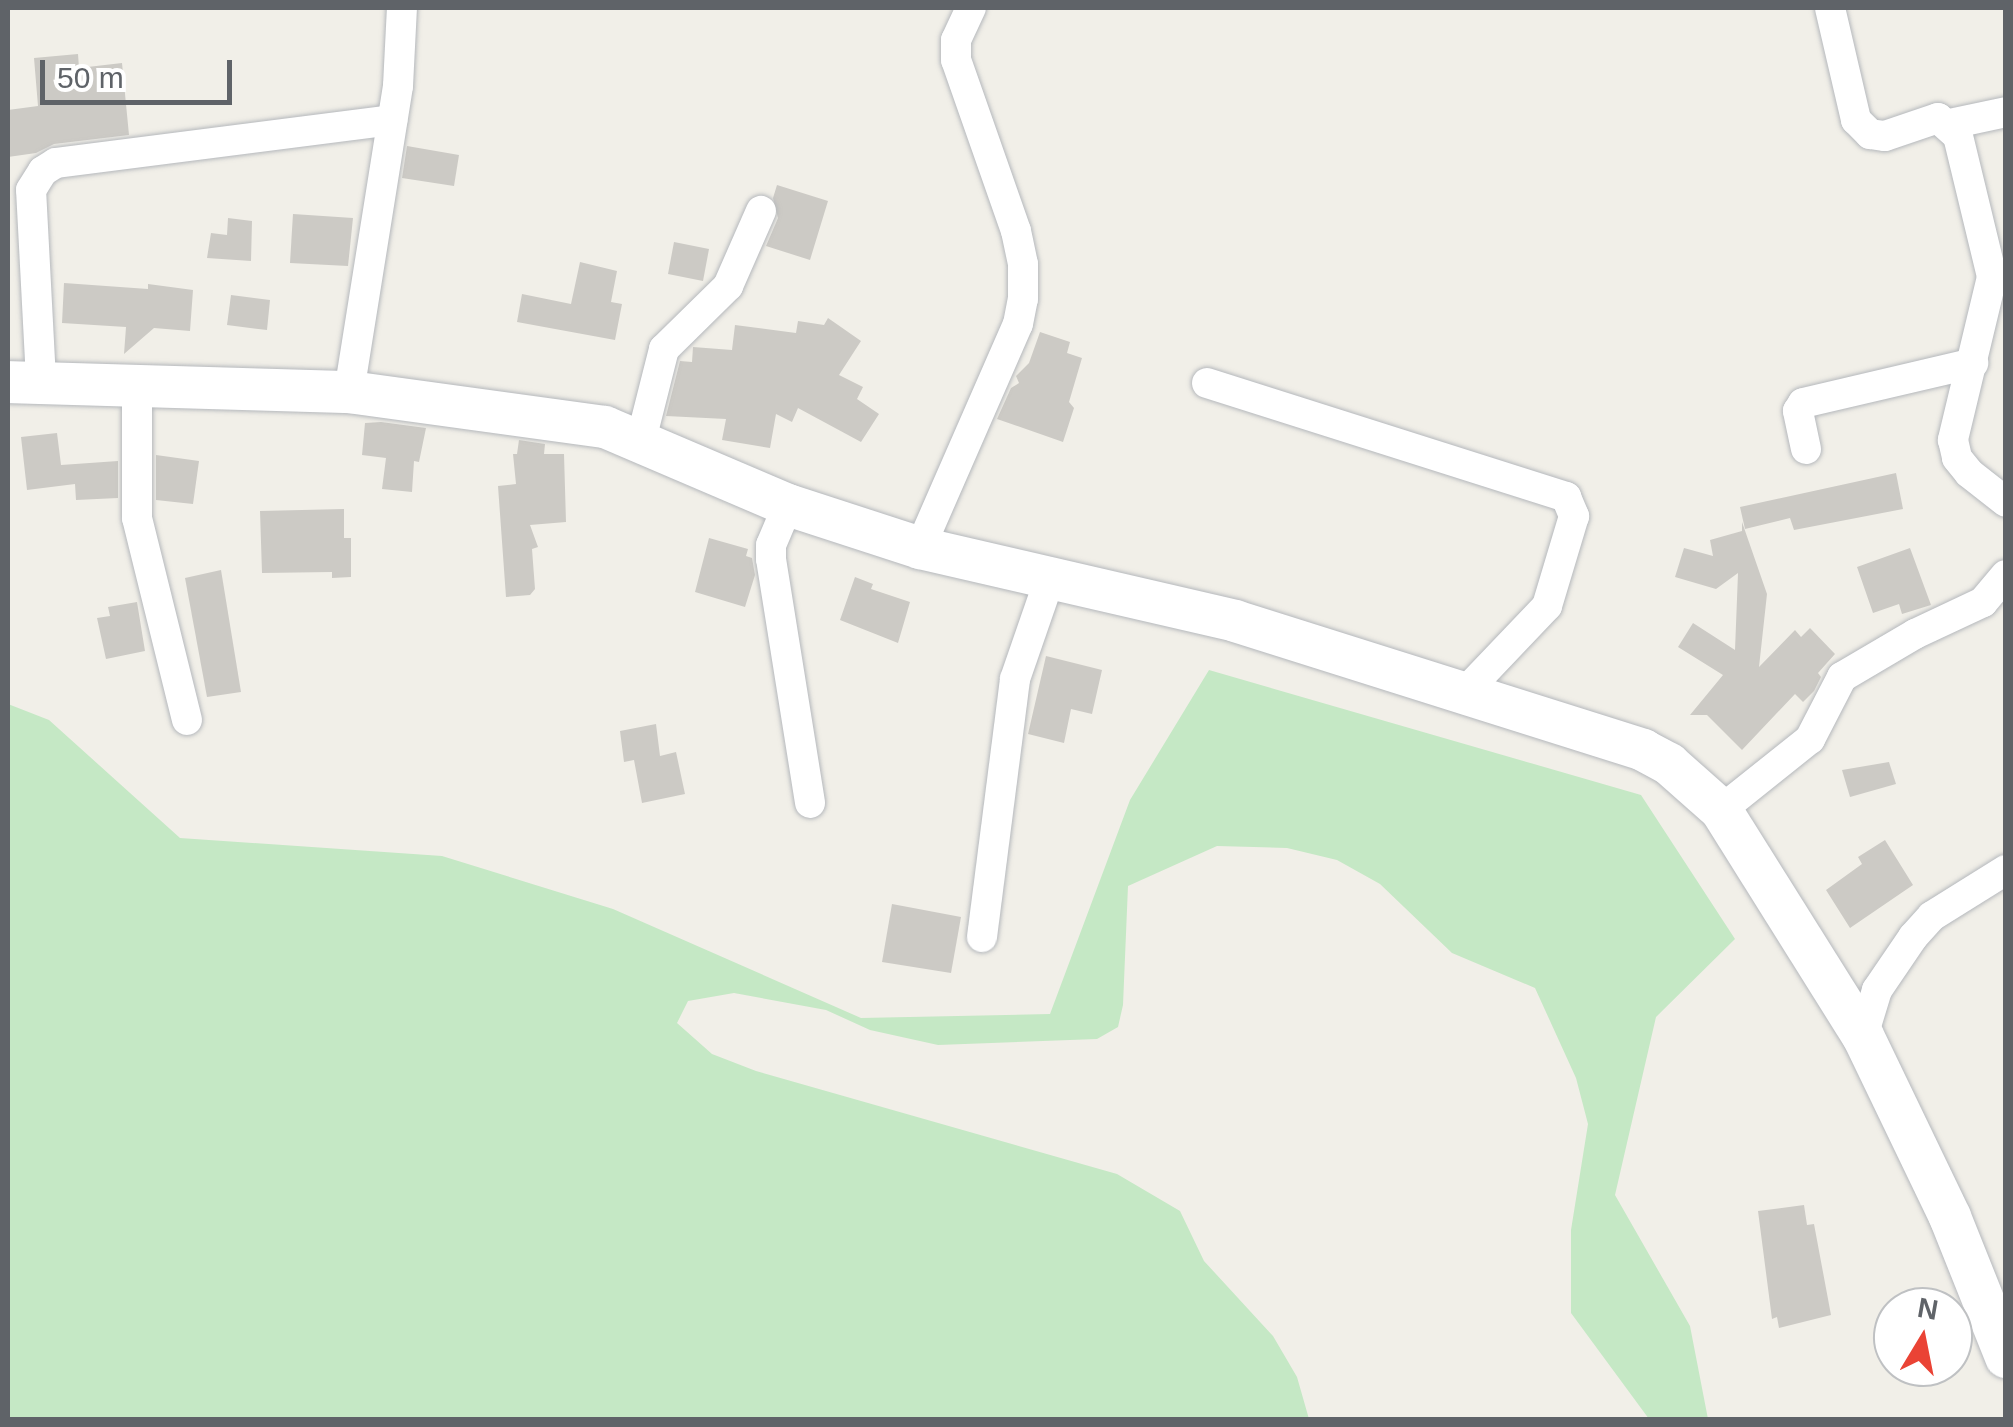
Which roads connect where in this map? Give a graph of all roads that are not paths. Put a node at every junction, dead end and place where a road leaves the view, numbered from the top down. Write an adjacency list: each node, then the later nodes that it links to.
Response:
1 (402, 8): 5 (street)
2 (971, 8): 17 (street)
3 (1830, 8): 6 (street)
4 (2006, 112): 6 (street)
5 (392, 120): 9 (street); 12 (street)
6 (1950, 124): 8 (street)
7 (761, 211): 13 (street)
8 (1973, 362): 14 (street); 15 (street)
9 (24, 381): 10 (main road)
10 (137, 382): 12 (main road); 21 (street)
11 (1207, 383): 20 (street)
12 (349, 392): 13 (main road)
13 (640, 440): 16 (main road)
14 (1806, 450)
15 (2006, 502)
16 (788, 505): 17 (main road); 22 (street)
17 (920, 548): 19 (main road)
18 (2006, 575): 23 (street)
19 (1050, 578): 20 (main road); 25 (street)
20 (1465, 692): 23 (main road)
21 (187, 720)
22 (810, 803)
23 (1721, 810): 26 (main road)
24 (2006, 870): 26 (street)
25 (982, 937)
26 (1863, 1036): 27 (main road)
27 (2006, 1358)

